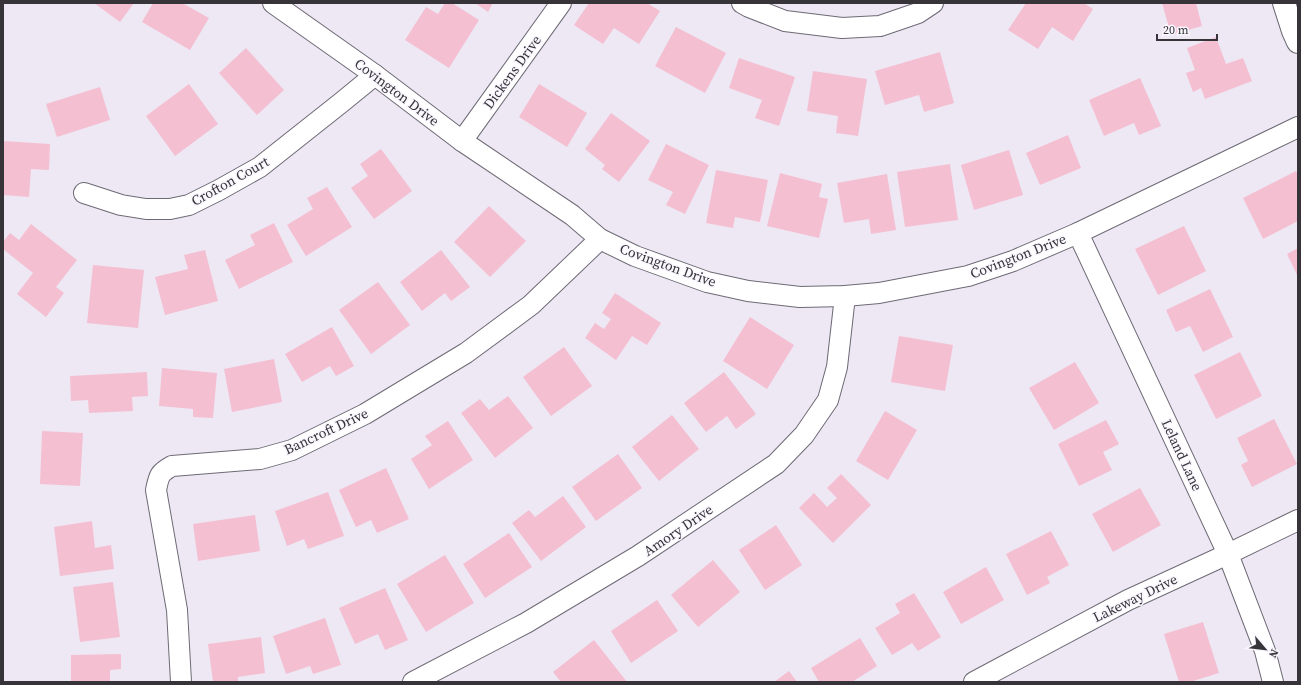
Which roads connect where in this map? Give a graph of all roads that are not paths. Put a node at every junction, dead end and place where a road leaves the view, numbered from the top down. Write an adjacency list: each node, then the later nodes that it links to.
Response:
1 (273, 3): 7 (street, Covington Drive)
2 (561, 3): 9 (street, Dickens Drive)
3 (742, 3): 4 (street)
4 (933, 3)
5 (1284, 3): 6 (street)
6 (1298, 42)
7 (375, 75): 9 (street, Covington Drive); 10 (street, Crofton Court)
8 (1298, 127): 11 (street, Covington Drive)
9 (462, 141): 12 (street, Covington Drive)
10 (84, 193)
11 (1078, 232): 13 (street, Covington Drive); 15 (street, Leland Lane)
12 (600, 239): 13 (street, Covington Drive); 17 (street, Bancroft Drive)
13 (845, 296): 18 (street, Amory Drive)
14 (1298, 520): 15 (street, Lakeway Drive)
15 (1228, 554): 16 (street, Lakeway Drive); 19 (street, Leland Lane)
16 (982, 680)
17 (181, 682)
18 (412, 682)
19 (1273, 682)

